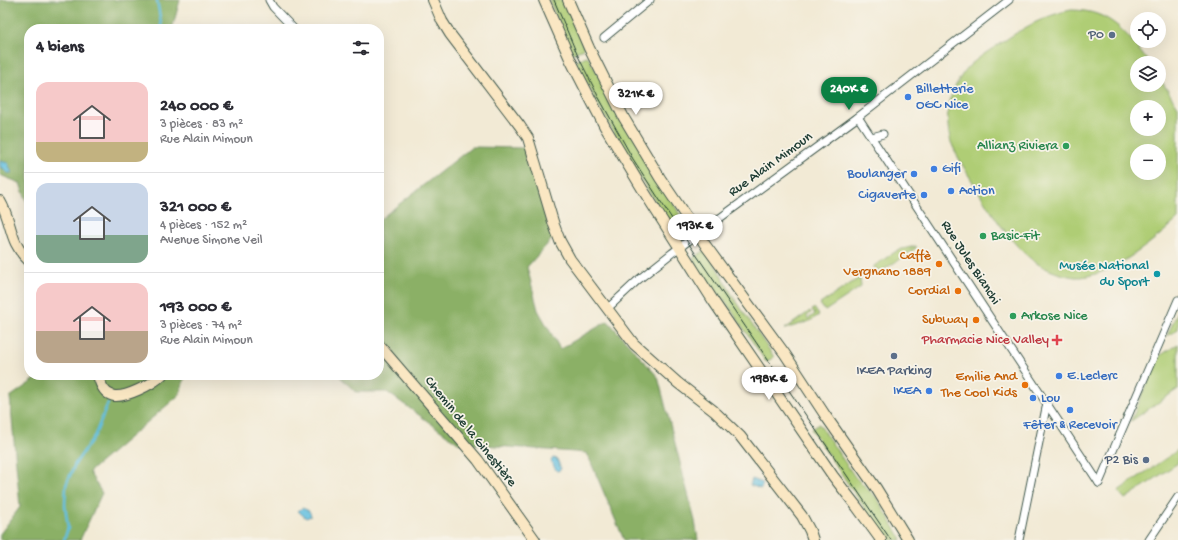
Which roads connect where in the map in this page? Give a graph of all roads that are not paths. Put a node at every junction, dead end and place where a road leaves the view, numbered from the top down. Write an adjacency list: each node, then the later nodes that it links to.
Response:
1 (269, 0): 7 (street)
2 (432, 0): 17 (main road)
3 (544, 0): 14 (main road)
4 (568, 0): 13 (main road)
5 (650, 0): 8 (street)
6 (1009, 0): 9 (street, Rue Alain Mimoun)
7 (289, 24)
8 (604, 38)
9 (858, 117): 11 (street, Rue Jules Bianchi); 13 (street, Rue Alain Mimoun)
10 (883, 134): 11 (street)
11 (872, 137): 21 (street, Rue Jules Bianchi)
12 (0, 201): 15 (main road)
13 (698, 234): 14 (street, Rue Alain Mimoun); 28 (main road)
14 (680, 247): 17 (street, Rue Alain Mimoun); 27 (main road)
15 (24, 257)
16 (1178, 300): 23 (street, Rue Jules Bianchi)
17 (607, 309): 26 (main road)
18 (384, 351): 25 (main road, Chemin de la Ginestière)
19 (100, 380): 20 (main road)
20 (157, 380)
21 (1047, 403): 23 (street, Rue Jules Bianchi); 29 (street)
22 (1089, 450): 23 (street)
23 (1082, 456)
24 (1178, 498): 30 (street)
25 (535, 540)
26 (813, 540)
27 (881, 540)
28 (908, 540)
29 (1020, 540)
30 (1149, 540)

